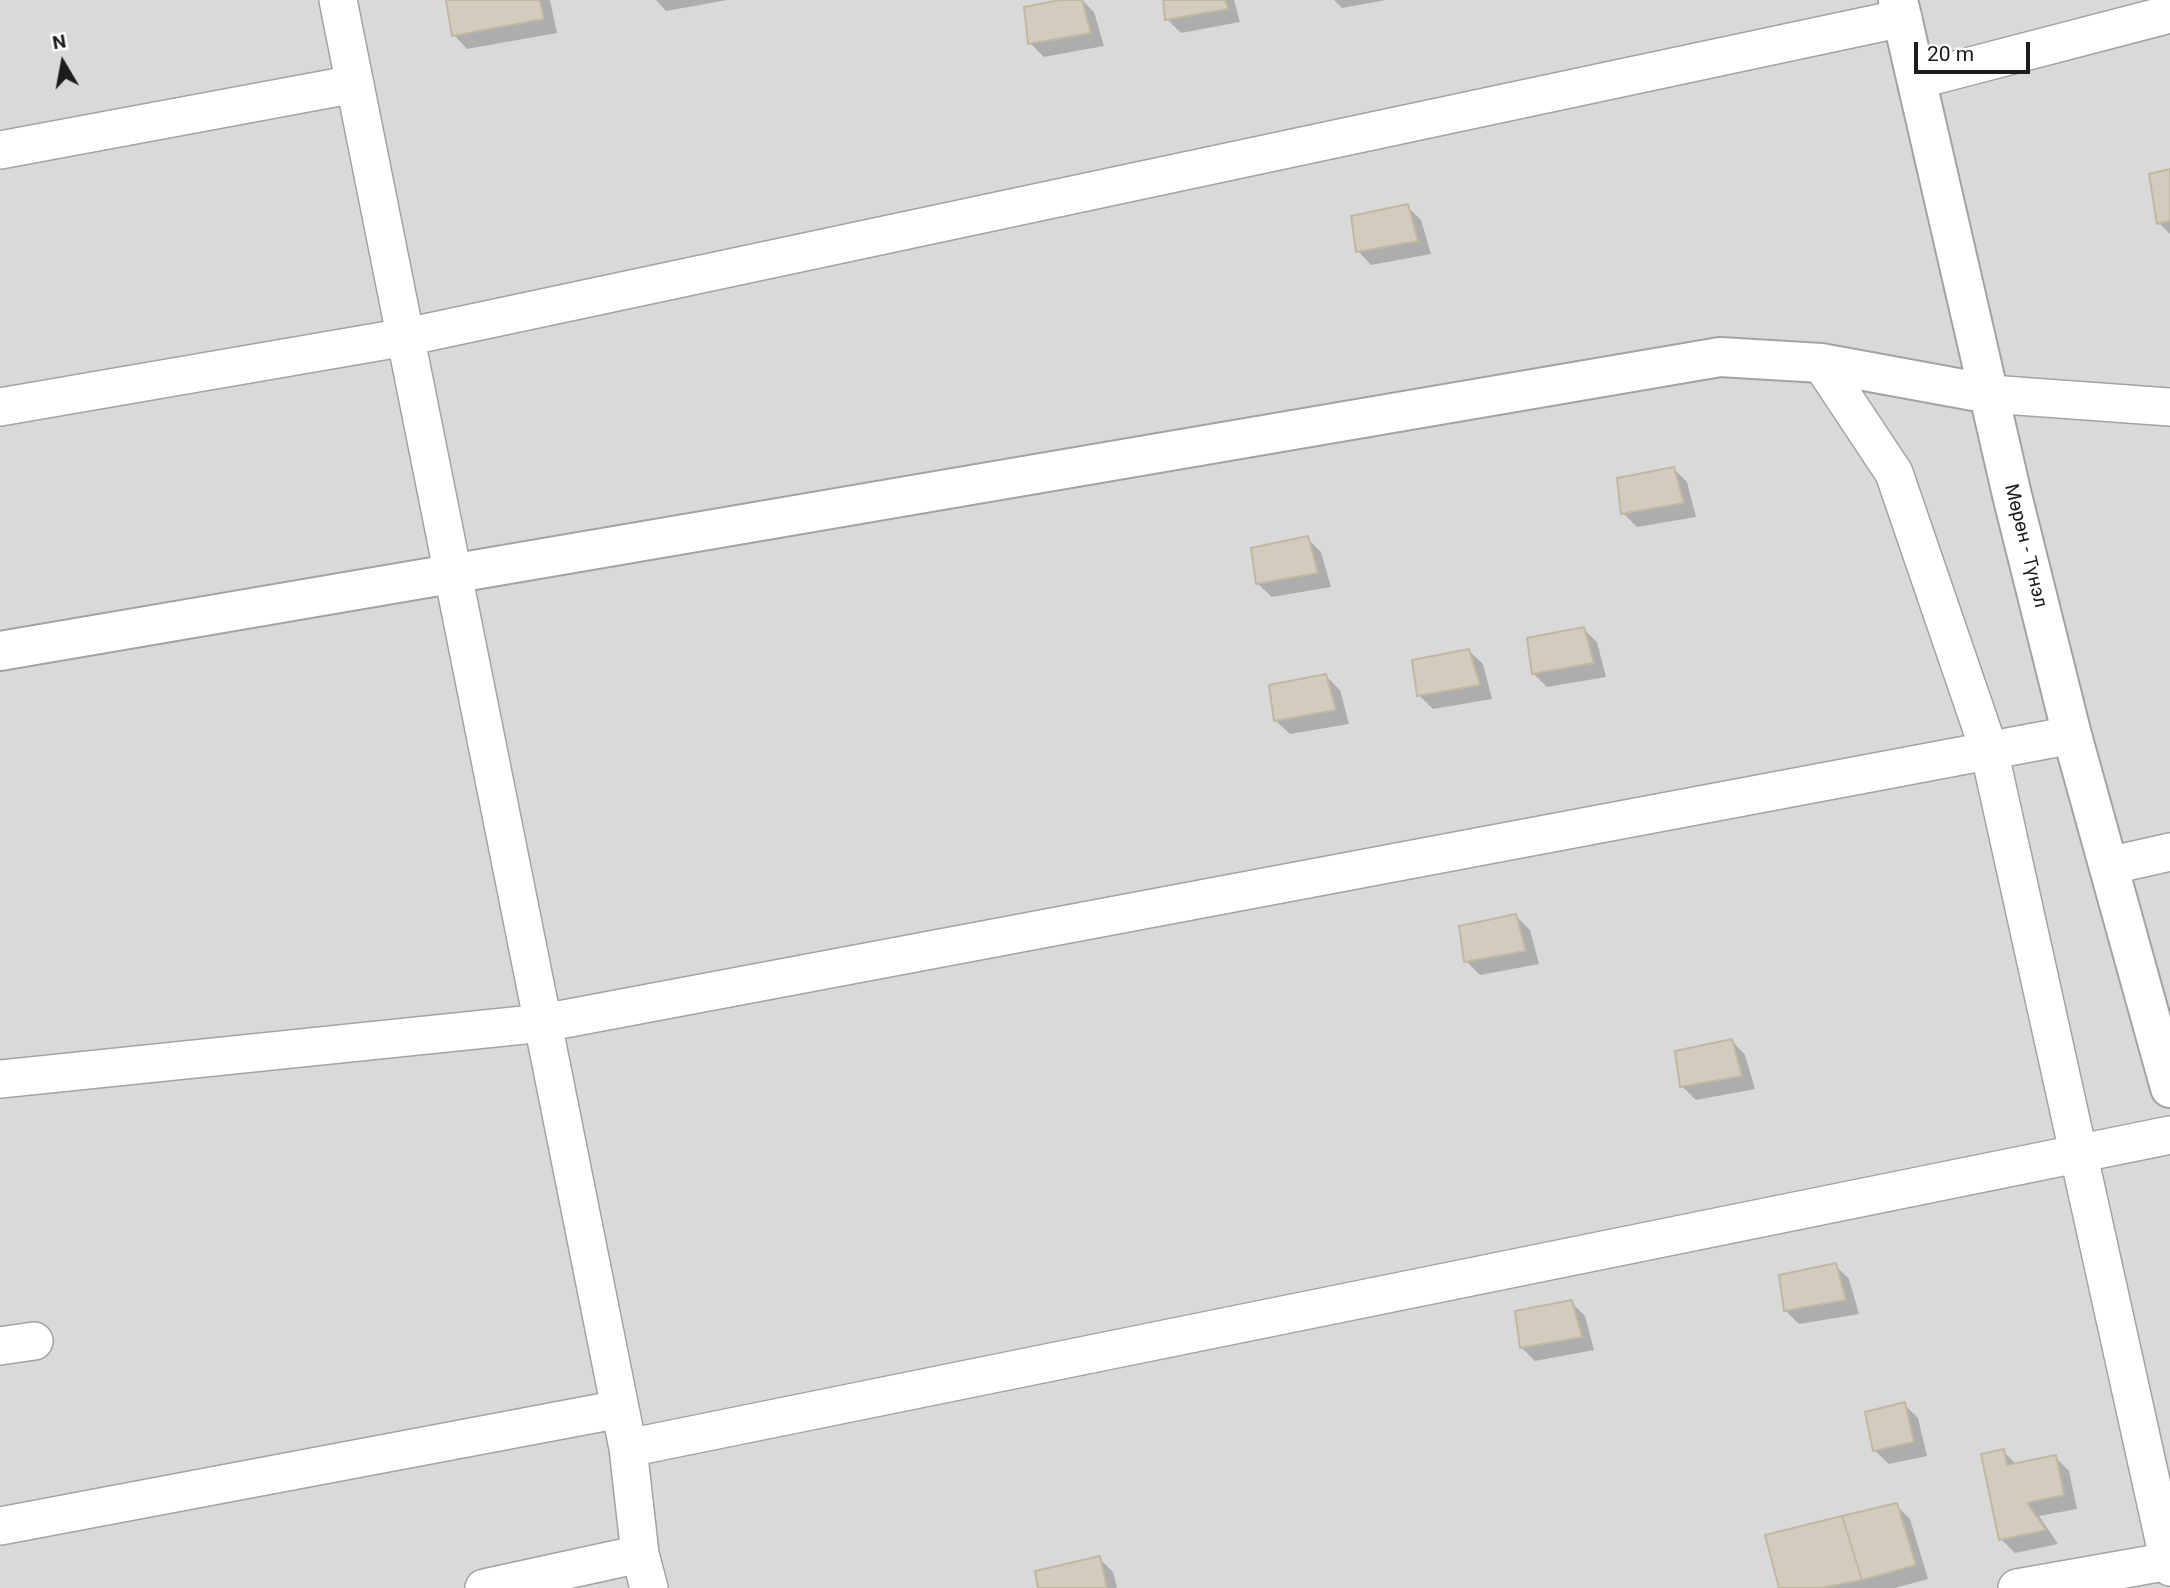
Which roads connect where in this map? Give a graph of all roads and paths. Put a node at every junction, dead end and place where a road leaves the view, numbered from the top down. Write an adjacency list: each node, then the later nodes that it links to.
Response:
1 (338, 0): 5 (street)
2 (1900, 9): 4 (street, Мөрөн - Түнэл); 7 (street)
3 (2170, 14): 4 (street)
4 (1917, 80): 9 (street, Мөрөн - Түнэл)
5 (355, 84): 6 (street); 7 (street)
6 (0, 150)
7 (405, 337): 10 (street); 12 (street)
8 (1821, 363): 9 (street); 12 (street); 15 (street)
9 (1990, 394): 11 (street); 14 (street, Мөрөн - Түнэл)
10 (0, 407)
11 (2170, 407)
12 (453, 573): 13 (street); 18 (street)
13 (0, 651)
14 (2072, 735): 15 (street); 17 (street, Мөрөн - Түнэл)
15 (1989, 750): 18 (street); 22 (street)
16 (2170, 852): 17 (street)
17 (2108, 866): 20 (street, Мөрөн - Түнэл)
18 (543, 1023): 19 (street); 23 (street)
19 (0, 1079)
20 (2170, 1088)
21 (2170, 1135): 22 (street)
22 (2080, 1153): 24 (street); 26 (street)
23 (620, 1409): 24 (street); 25 (street)
24 (628, 1448): 27 (street)
25 (0, 1526)
26 (2169, 1563): 29 (street)
27 (645, 1571): 28 (street)
28 (484, 1588)
29 (2018, 1588)

